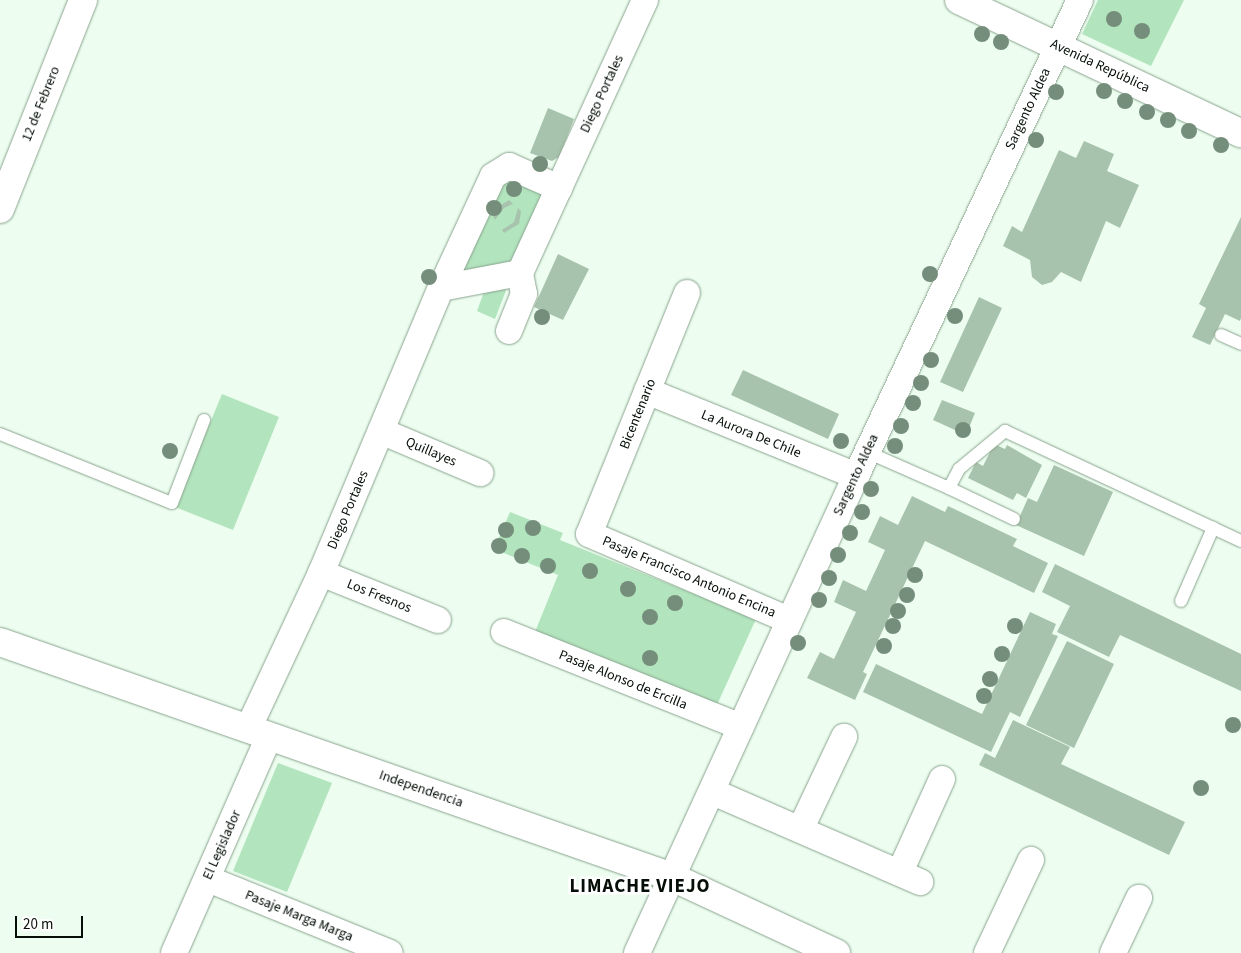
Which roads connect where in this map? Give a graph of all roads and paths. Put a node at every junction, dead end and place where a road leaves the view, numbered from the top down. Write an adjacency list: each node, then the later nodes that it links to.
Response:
1 (83, 0): 8 (main road, 12 de Febrero)
2 (645, 0): 7 (street, Diego Portales)
3 (959, 0): 5 (main road, Avenida República)
4 (1080, 0): 5 (street, Sargento Aldea)
5 (1057, 46): 6 (main road, Avenida República); 19 (street, Sargento Aldea)
6 (1241, 133)
7 (559, 188): 9 (street, Diego Portales); 10 (street, Diego Portales)
8 (0, 209)
9 (520, 273): 10 (street); 12 (street)
10 (441, 288): 17 (street, Diego Portales)
11 (687, 293): 15 (street, Bicentenario)
12 (509, 331)
13 (1221, 335): 14 (lane)
14 (1241, 344)
15 (647, 391): 21 (street, La Aurora De Chile); 25 (street, Bicentenario)
16 (204, 420): 18 (lane)
17 (381, 431): 20 (street, Quillayes); 27 (street, Diego Portales)
18 (0, 434)
19 (867, 452): 21 (street, Sargento Aldea); 22 (lane)
20 (480, 473)
21 (856, 476): 30 (street, Sargento Aldea)
22 (949, 488): 23 (lane); 24 (lane)
23 (1014, 520)
24 (1213, 528): 26 (lane); 28 (lane)
25 (589, 534): 30 (street, Pasaje Francisco Antonio Encina)
26 (1241, 541)
27 (321, 573): 29 (street, Los Fresnos); 34 (street, Diego Portales)
28 (1181, 601)
29 (438, 620)
30 (789, 620): 33 (street, Sargento Aldea)
31 (504, 632): 33 (street, Pasaje Alonso de Ercilla)
32 (0, 642): 34 (main road, Independencia)
33 (741, 727): 37 (street, Sargento Aldea)
34 (259, 733): 40 (main road, Independencia); 41 (street, El Legislador)
35 (844, 737): 38 (street)
36 (942, 779): 38 (street)
37 (713, 792): 38 (street); 40 (street, Sargento Aldea)
38 (801, 828)
39 (1031, 860): 47 (street)
40 (672, 877): 45 (street, Sargento Aldea); 46 (main road, Independencia)
41 (208, 879): 43 (street, El Legislador); 44 (street, Pasaje Marga Marga)
42 (1139, 898): 48 (street)
43 (174, 953)
44 (390, 953)
45 (637, 953)
46 (836, 953)
47 (987, 953)
48 (1113, 953)

